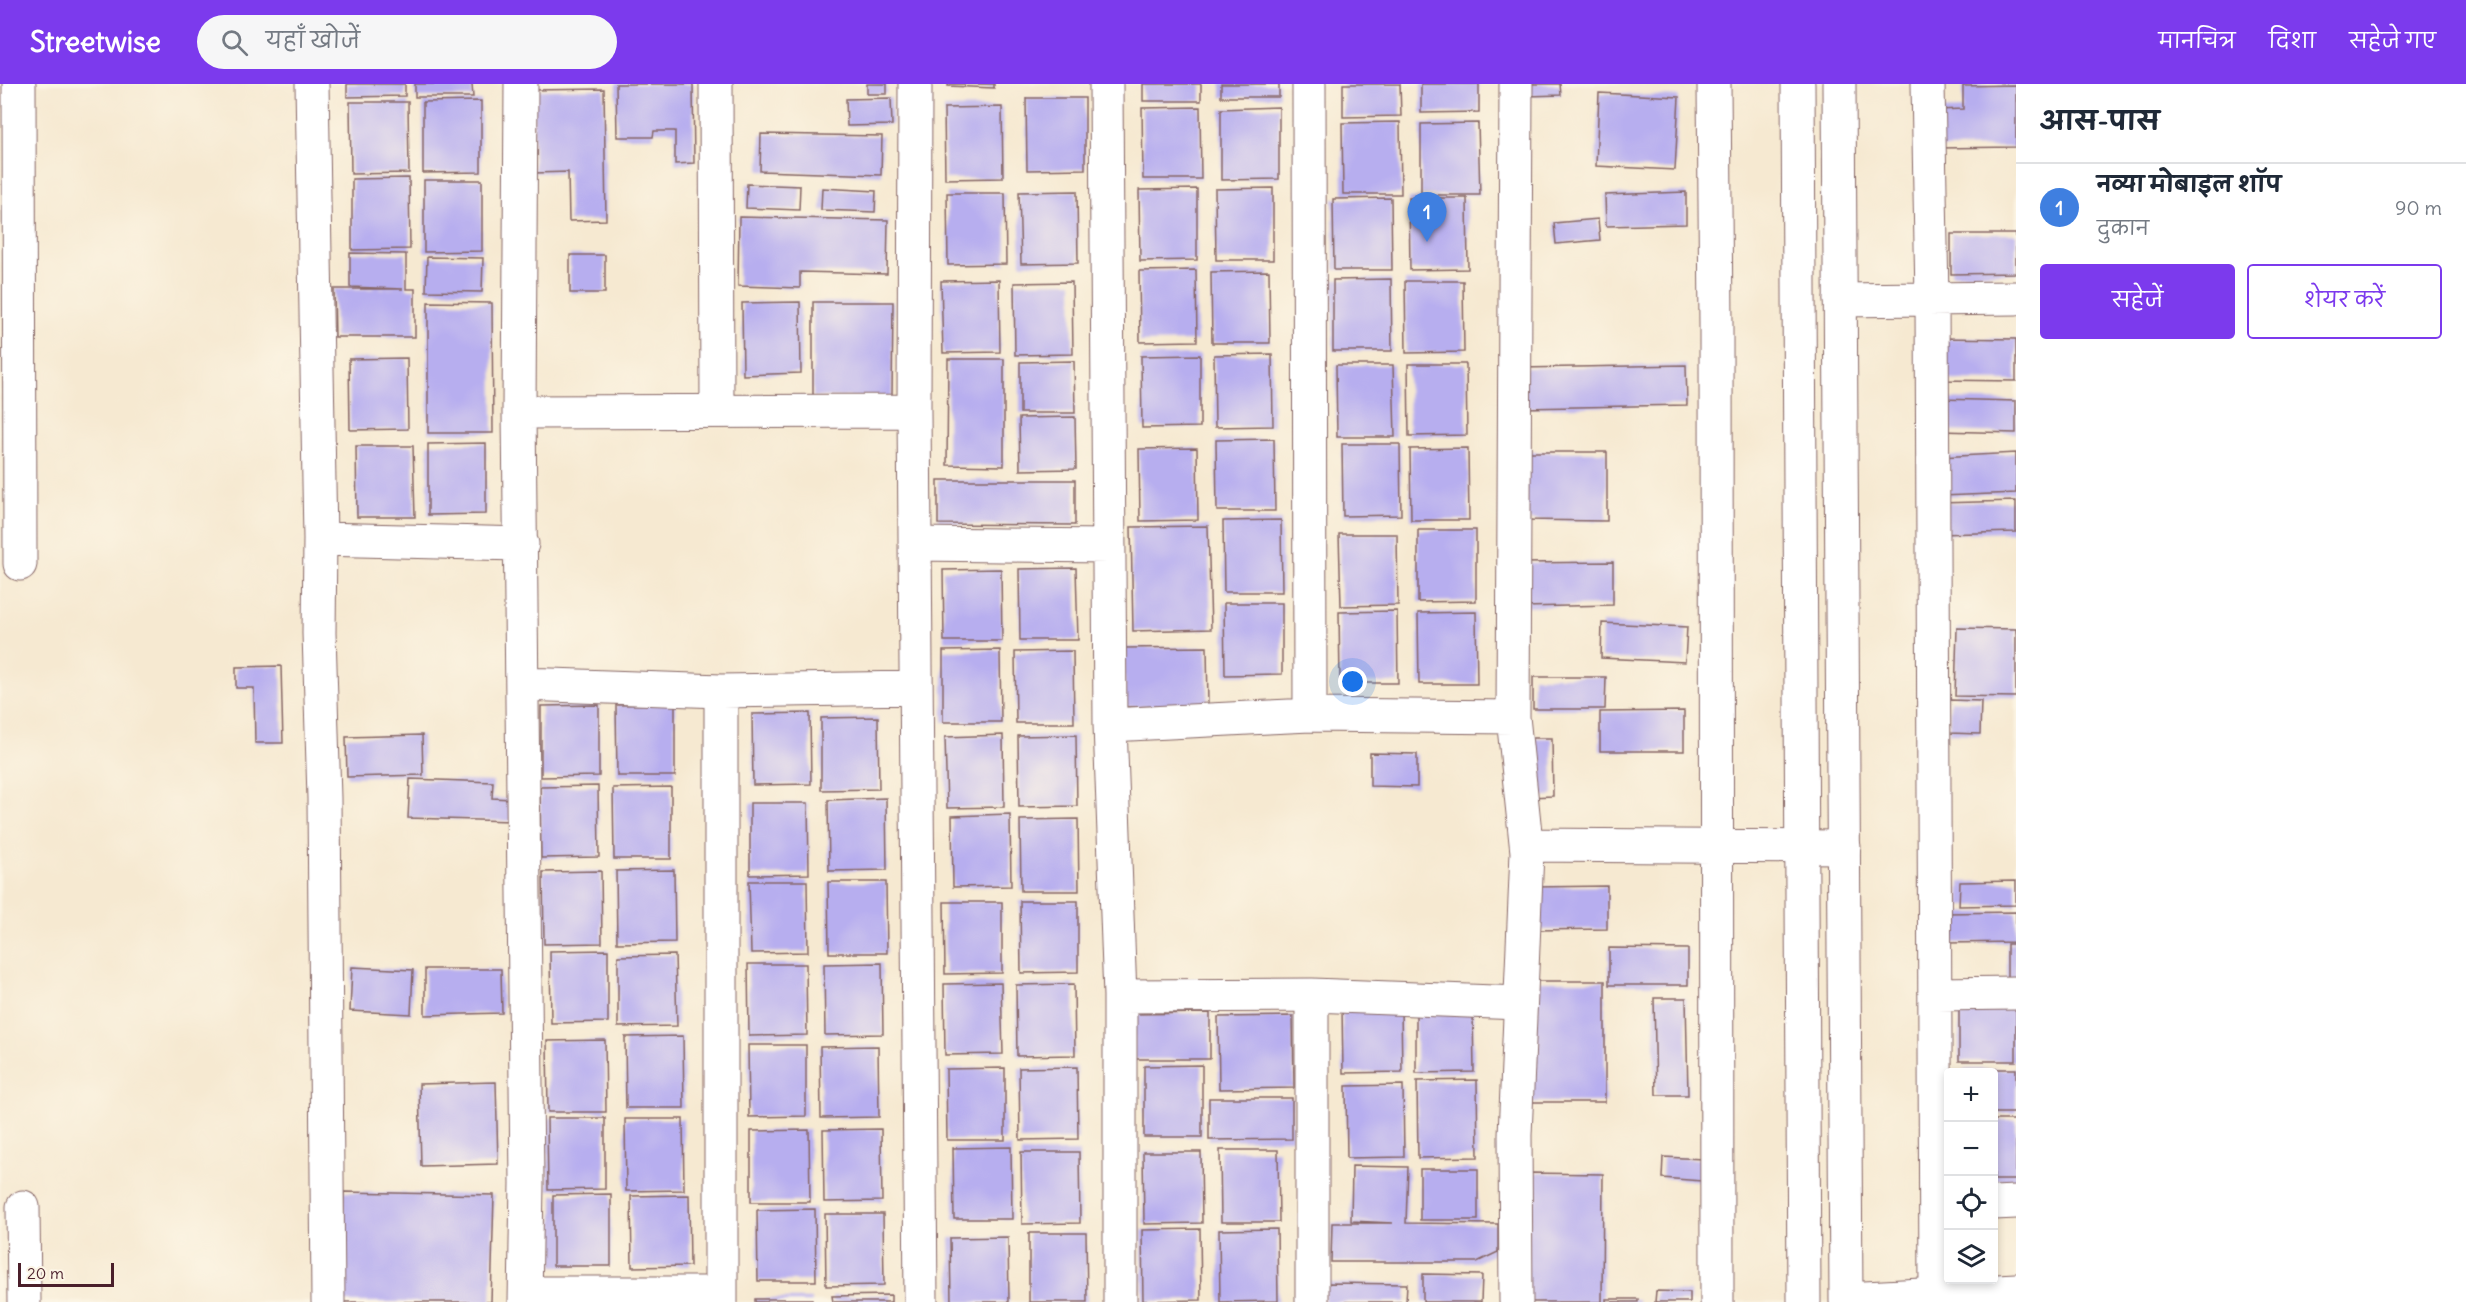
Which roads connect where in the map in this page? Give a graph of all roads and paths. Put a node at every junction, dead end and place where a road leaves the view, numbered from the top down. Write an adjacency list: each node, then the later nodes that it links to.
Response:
1 (20, 84): 23 (street)
2 (312, 84): 19 (street)
3 (521, 84): 18 (street)
4 (716, 84): 16 (street)
5 (915, 84): 17 (street)
6 (1106, 84): 22 (street)
7 (1309, 84): 27 (street)
8 (1516, 84): 28 (street)
9 (1714, 84): 31 (street)
10 (1797, 84): 32 (street)
11 (1839, 84): 15 (street)
12 (1928, 84): 13 (street)
13 (1932, 298): 14 (street); 15 (street); 35 (street)
14 (2016, 298)
15 (1840, 300): 33 (street)
16 (717, 410): 17 (street); 18 (street)
17 (914, 411): 21 (street)
18 (519, 412): 20 (street)
19 (320, 539): 20 (street); 49 (street)
20 (522, 544): 24 (street)
21 (915, 544): 22 (street); 25 (street)
22 (1109, 546): 29 (street)
23 (20, 564)
24 (523, 684): 26 (street); 46 (street)
25 (916, 688): 26 (street); 50 (street)
26 (721, 691): 45 (street)
27 (1310, 715): 28 (street); 29 (street)
28 (1513, 717): 30 (street)
29 (1110, 725): 37 (street)
30 (1527, 845): 31 (street); 38 (street)
31 (1717, 846): 32 (street); 54 (street)
32 (1801, 846): 33 (street); 55 (street)
33 (1844, 847): 47 (street)
34 (2016, 993): 35 (street)
35 (1937, 994): 40 (street)
36 (1312, 995): 37 (street); 38 (street); 52 (street)
37 (1120, 996): 51 (street)
38 (1520, 1003): 53 (street)
39 (2016, 1202): 41 (street)
40 (1942, 1203): 44 (street)
41 (1998, 1203)
42 (23, 1207): 48 (street)
43 (2016, 1290): 44 (street)
44 (1936, 1294): 47 (street)
45 (721, 1297): 46 (street)
46 (526, 1298)
47 (1846, 1300)
48 (24, 1302)
49 (328, 1302)
50 (921, 1302)
51 (1120, 1302)
52 (1312, 1302)
53 (1516, 1302)
54 (1717, 1302)
55 (1804, 1302)

